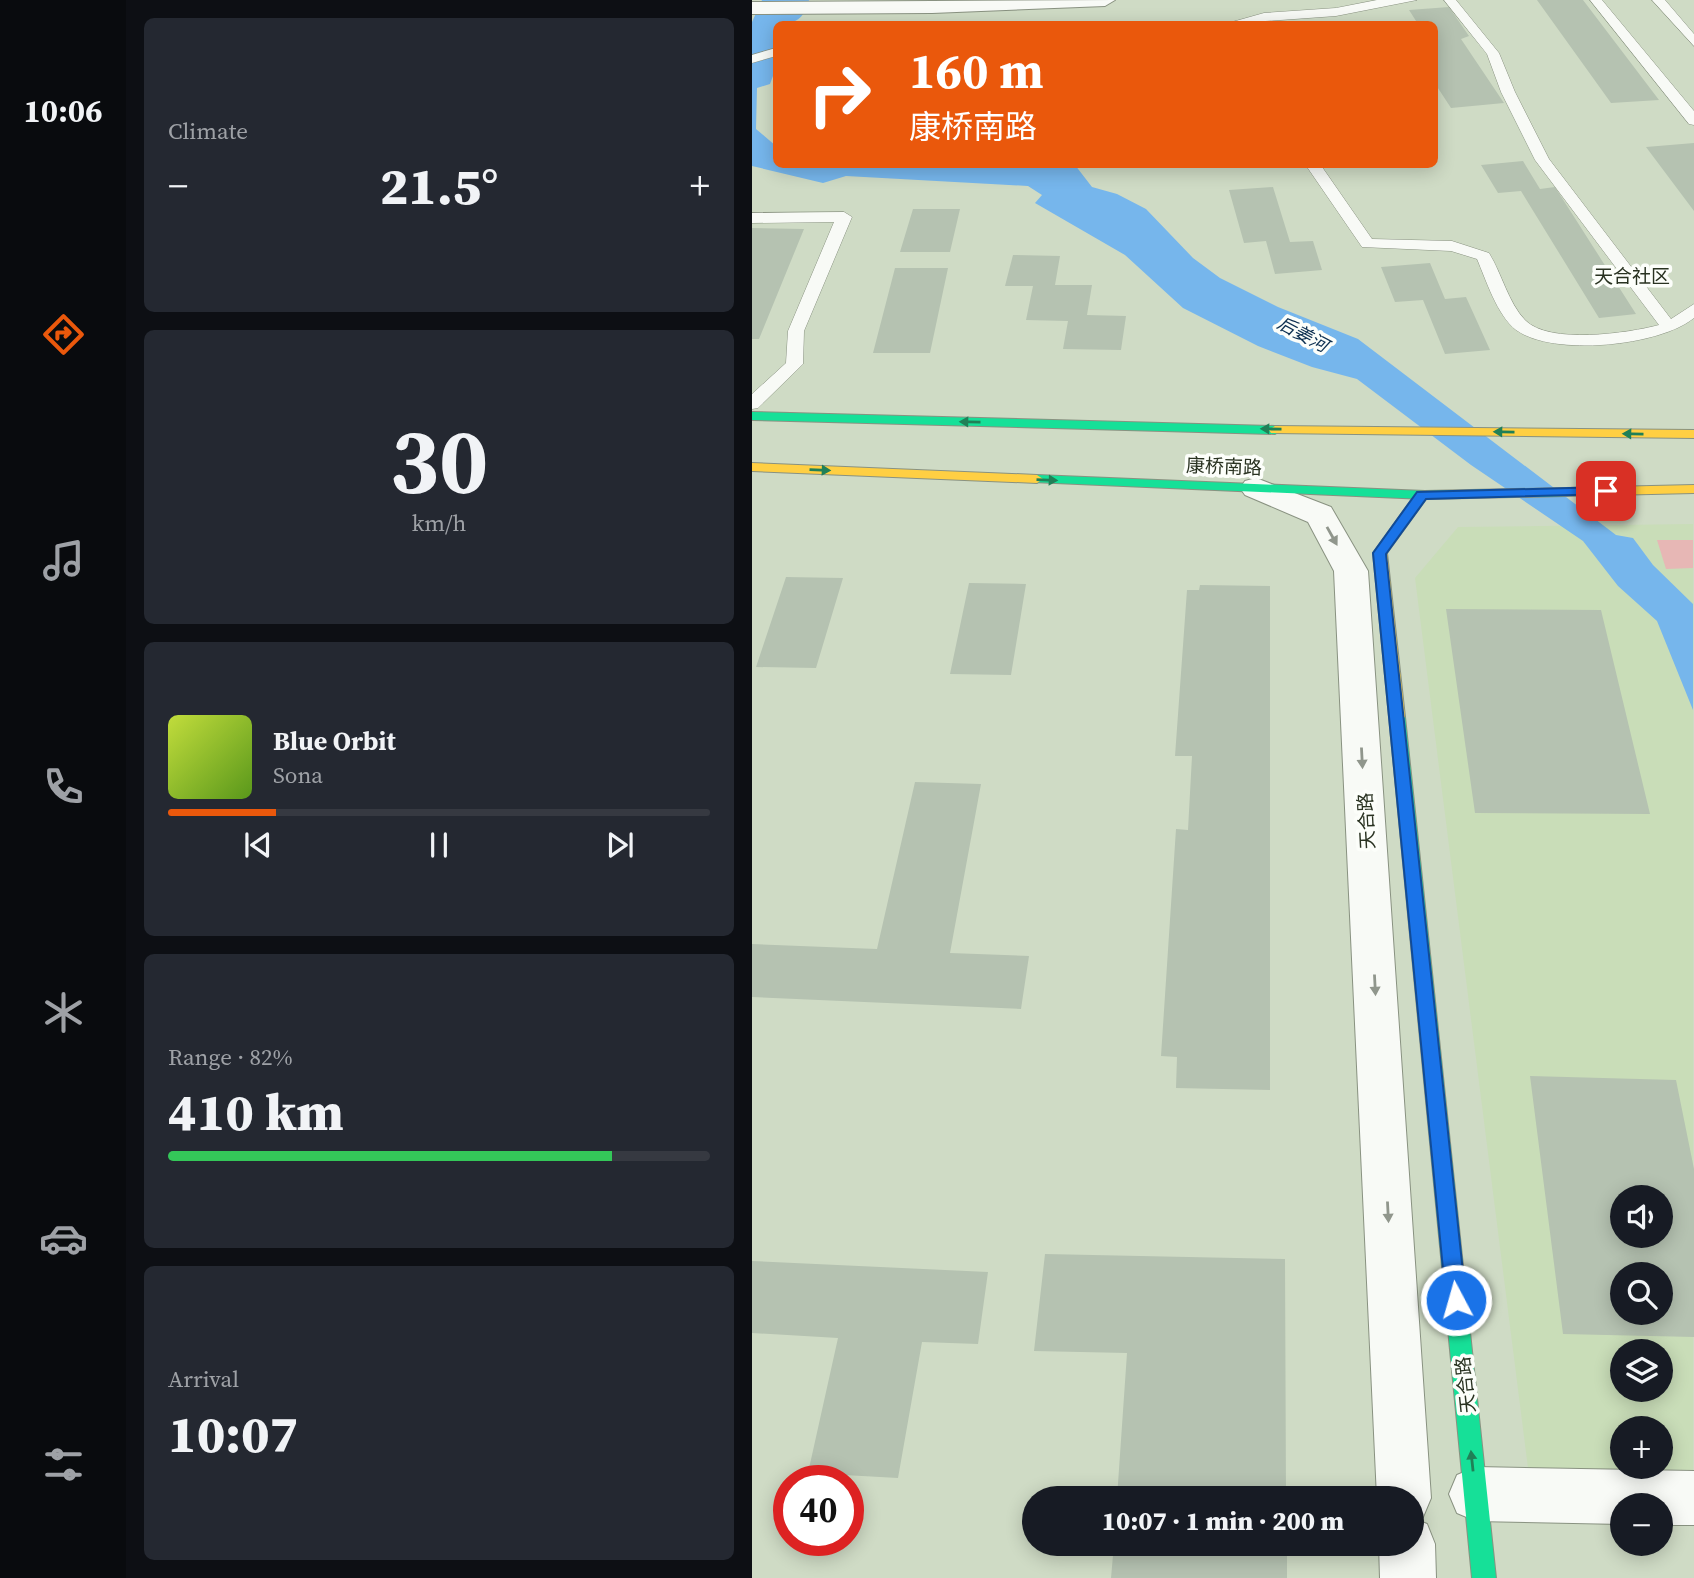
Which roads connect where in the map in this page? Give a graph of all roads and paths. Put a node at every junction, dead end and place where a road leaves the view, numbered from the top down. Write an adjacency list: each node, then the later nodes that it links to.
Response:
1 (1105, 0): 7 (street)
2 (1411, 0): 6 (lane)
3 (1450, 0): 18 (lane)
4 (1596, 0): 14 (lane)
5 (1658, 0): 11 (lane)
6 (1384, 1): 9 (lane)
7 (933, 3): 8 (street)
8 (752, 8)
9 (1323, 19): 10 (lane)
10 (1243, 21)
11 (1694, 42)
12 (773, 53): 13 (lane)
13 (752, 60)
14 (1694, 121)
15 (1315, 168): 18 (lane)
16 (752, 218): 19 (lane)
17 (1694, 309): 18 (lane)
18 (1669, 327)
19 (752, 404)
20 (752, 416): 21 (main road, 康桥南路, one-way to 20)
21 (1694, 434)
22 (752, 467): 23 (main road, 康桥南路, one-way to 23)
23 (1257, 488): 25 (main road, 康桥南路); 26 (street, 天合路, one-way to 26)
24 (1694, 489): 25 (main road, 康桥南路)
25 (1423, 495): 27 (main road, 天合路, one-way to 25)
26 (1403, 1486)
27 (1476, 1494): 28 (street); 31 (main road, 天合路)
28 (1694, 1498)
29 (1407, 1556): 30 (street)
30 (1408, 1578)
31 (1484, 1578)

